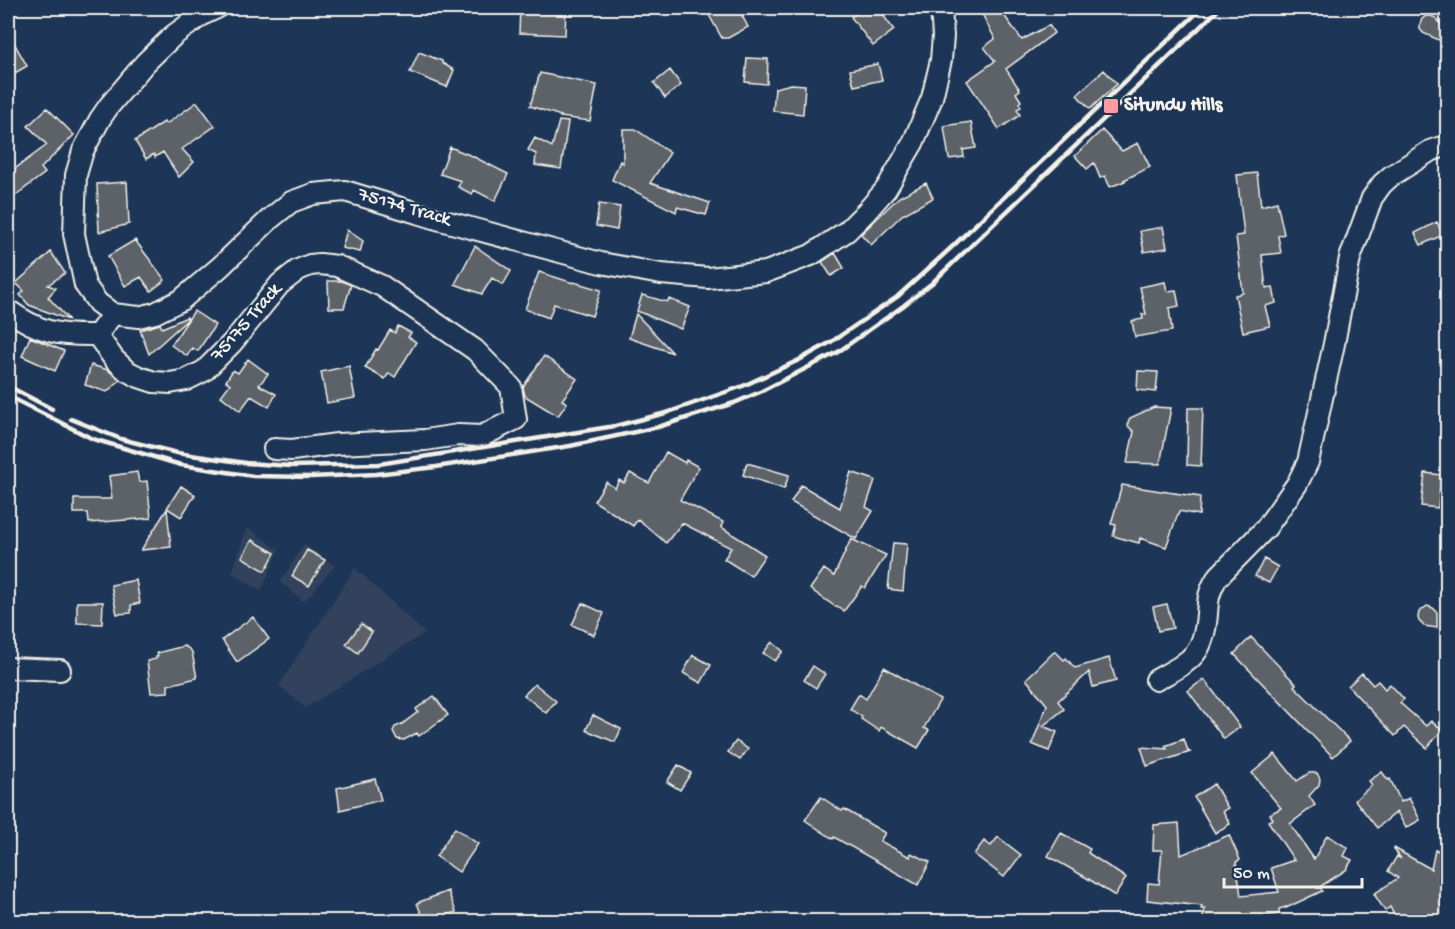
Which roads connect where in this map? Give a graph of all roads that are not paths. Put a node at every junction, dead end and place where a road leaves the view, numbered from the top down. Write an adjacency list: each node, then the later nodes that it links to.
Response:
1 (217, 8): 5 (street)
2 (941, 8): 5 (street, 75174 Track)
3 (1448, 145): 10 (street)
4 (8, 310): 6 (street)
5 (113, 314): 6 (street)
6 (97, 335): 7 (street, 75175 Track)
7 (274, 449)
8 (8, 668): 9 (street)
9 (60, 670)
10 (1156, 680)

